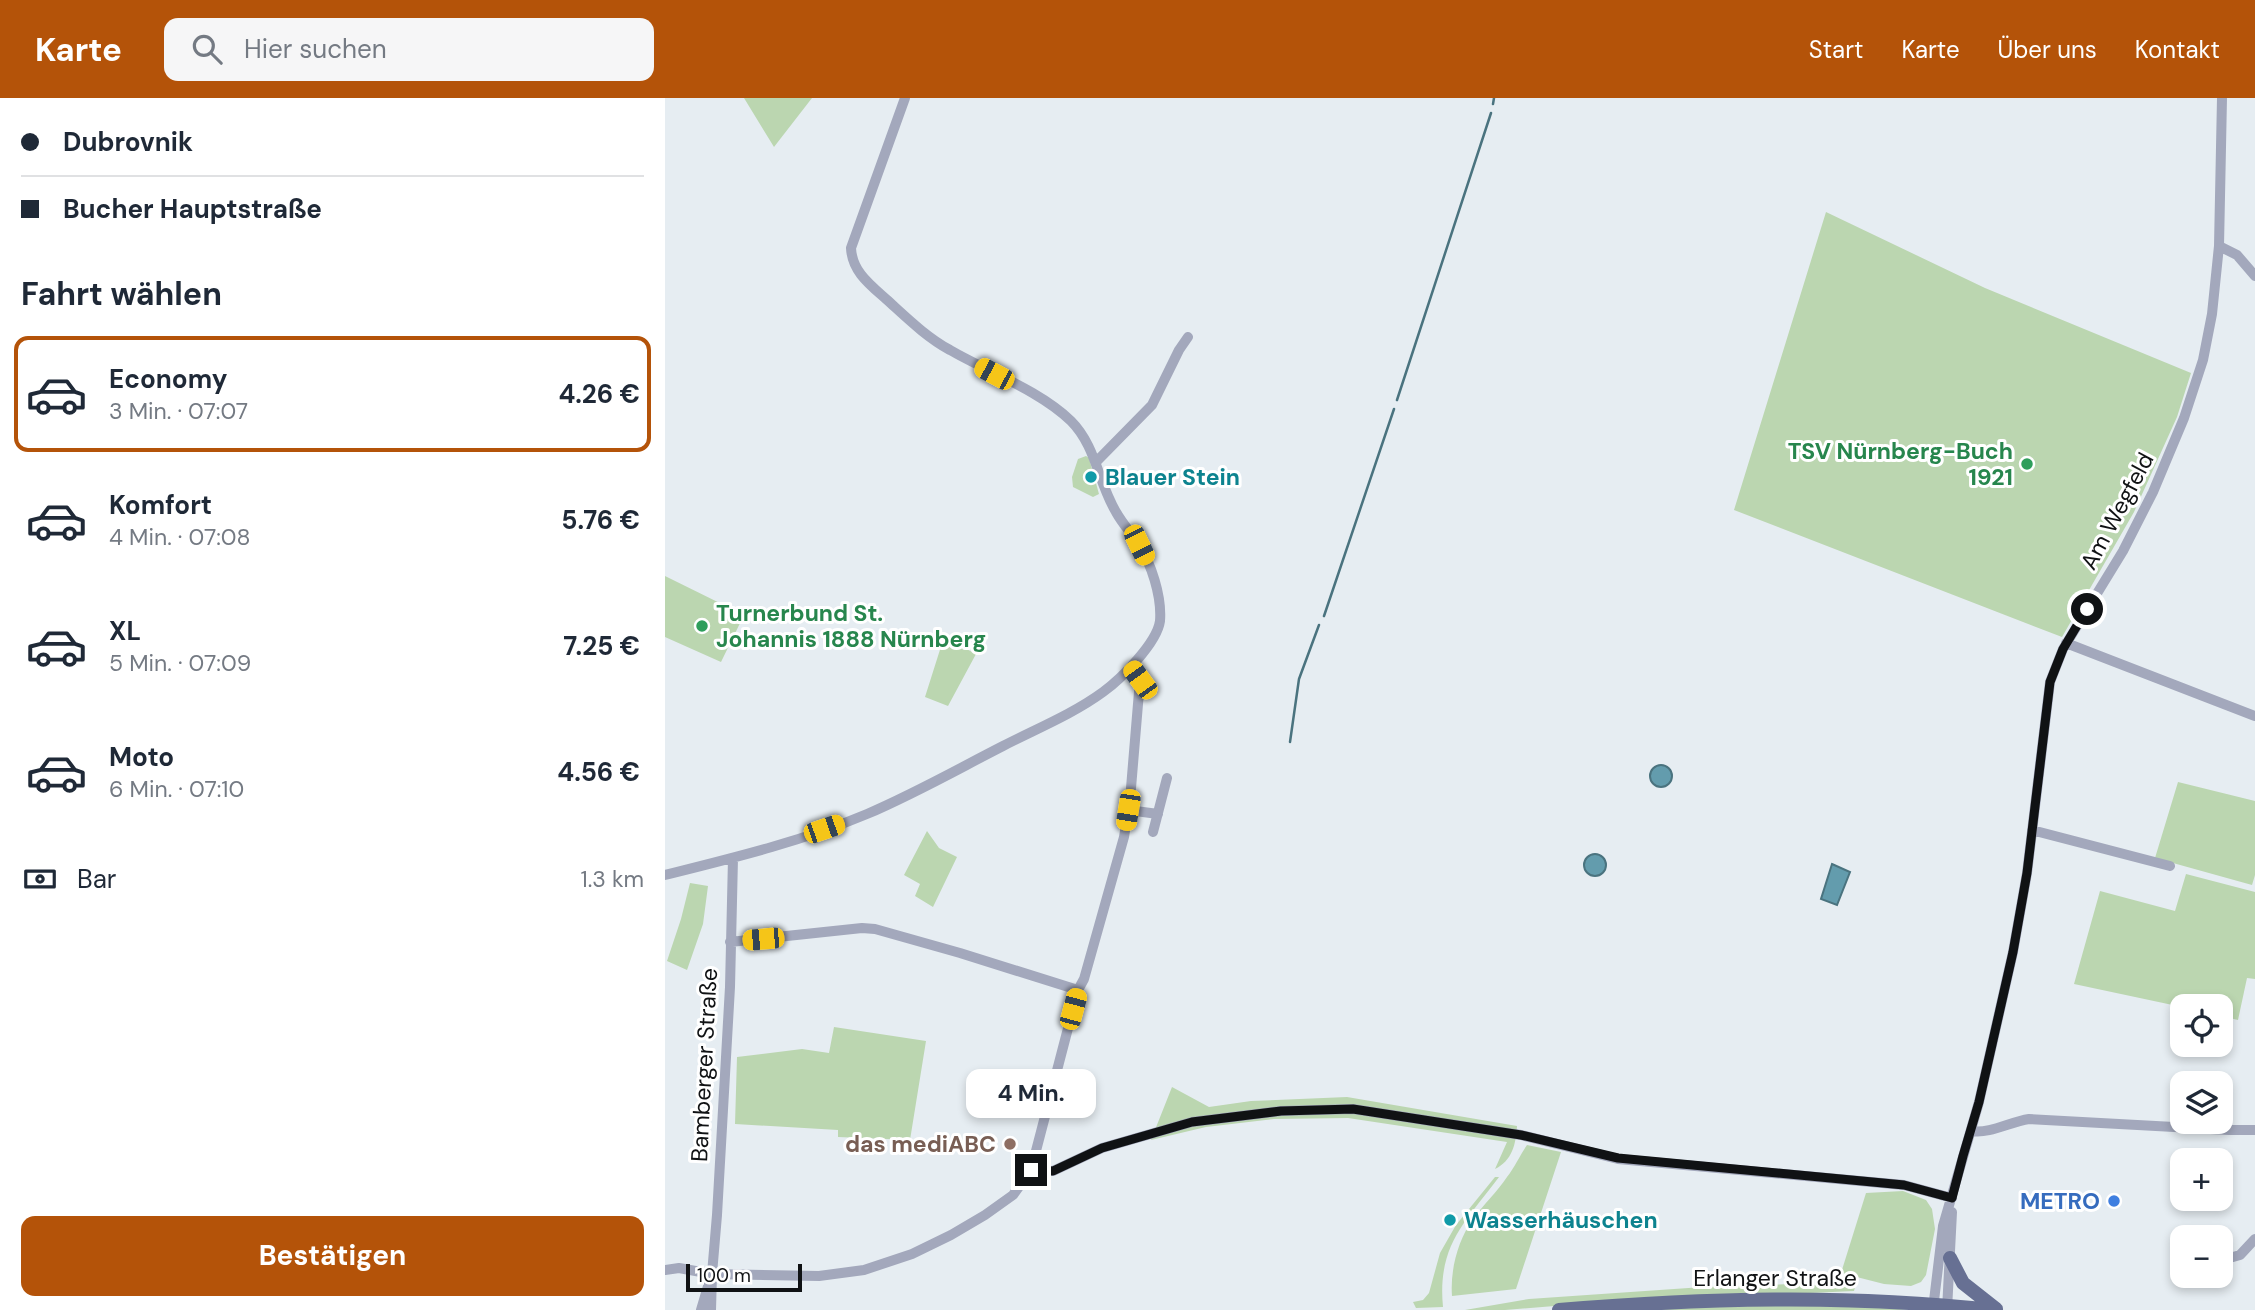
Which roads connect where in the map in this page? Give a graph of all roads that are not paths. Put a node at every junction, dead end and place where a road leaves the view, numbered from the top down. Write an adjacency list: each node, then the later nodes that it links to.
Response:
1 (905, 98): 6 (street)
2 (2222, 98): 3 (street, Am Wegfeld)
3 (2219, 246): 4 (street); 7 (street, Am Wegfeld)
4 (2255, 276)
5 (1188, 337): 6 (street)
6 (1096, 462): 8 (street)
7 (2066, 643): 9 (street); 13 (street, Am Wegfeld)
8 (1131, 668): 11 (street); 15 (street)
9 (2255, 716)
10 (1167, 778): 12 (street)
11 (1128, 810): 12 (street); 19 (street)
12 (1158, 814): 14 (street)
13 (2032, 830): 16 (street); 21 (street, Am Wegfeld)
14 (1153, 832)
15 (733, 858): 17 (street); 18 (street, Bamberger Straße)
16 (2170, 866)
17 (665, 875)
18 (730, 942): 19 (street); 28 (street, Bamberger Straße)
19 (1078, 990): 22 (street)
20 (2255, 1130): 21 (street)
21 (1971, 1131): 23 (street, Am Wegfeld)
22 (1031, 1170): 23 (street); 28 (street)
23 (1952, 1198): 26 (street, Am Wegfeld); 29 (street, Am Wegfeld)
24 (2255, 1239): 25 (street)
25 (2233, 1257)
26 (1950, 1258): 29 (street, Am Wegfeld); 34 (main road)
27 (665, 1270): 28 (street)
28 (712, 1274): 30 (street, Bamberger Straße); 31 (street, Bamberger Straße)
29 (1940, 1308): 32 (main road, Erlanger Straße); 33 (main road, Erlanger Straße)
30 (701, 1310)
31 (711, 1310)
32 (1559, 1310)
33 (1991, 1310)
34 (1997, 1310)

